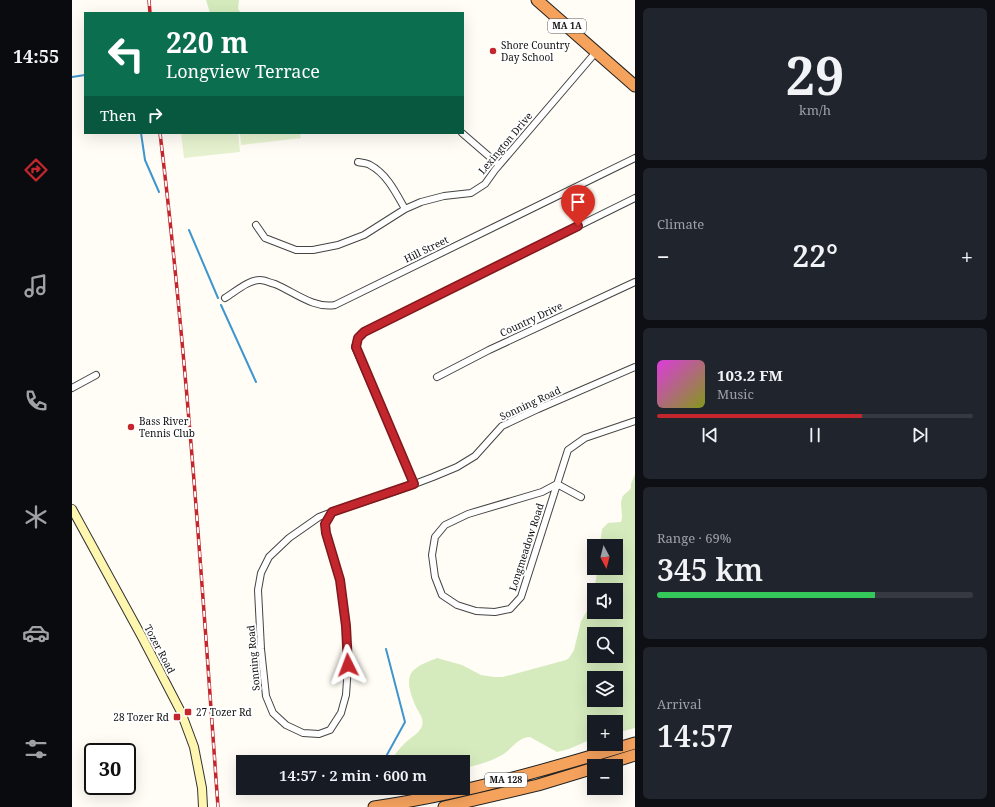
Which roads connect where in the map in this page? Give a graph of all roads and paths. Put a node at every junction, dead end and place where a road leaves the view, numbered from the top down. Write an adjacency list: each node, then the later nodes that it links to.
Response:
1 (537, 0): 2 (highway, MA 1A)
2 (596, 52): 3 (highway, MA 1A); 7 (street, Lexington Drive)
3 (635, 86)
4 (463, 134): 7 (street)
5 (635, 158): 12 (street, Hill Street)
6 (358, 162): 9 (street)
7 (499, 165): 9 (street, Lexington Drive)
8 (635, 198): 18 (street)
9 (405, 209): 10 (street, Lexington Drive)
10 (256, 225)
11 (635, 282): 15 (street, Country Drive)
12 (225, 298)
13 (635, 367): 18 (street, Sonning Road)
14 (96, 375): 16 (street)
15 (437, 377)
16 (72, 388)
17 (635, 421): 19 (street, Longmeadow Road)
18 (414, 484): 22 (street, Sonning Road)
19 (557, 484): 19 (street, Longmeadow Road); 20 (street)
20 (581, 497)
21 (72, 509): 27 (main road, Tozer Road)
22 (332, 512): 22 (street, Sonning Road)
23 (635, 743): 28 (highway, MA 128)
24 (635, 755): 25 (highway)
25 (622, 759)
26 (587, 770): 29 (highway, MA 128)
27 (203, 807)
28 (374, 807)
29 (444, 807)

